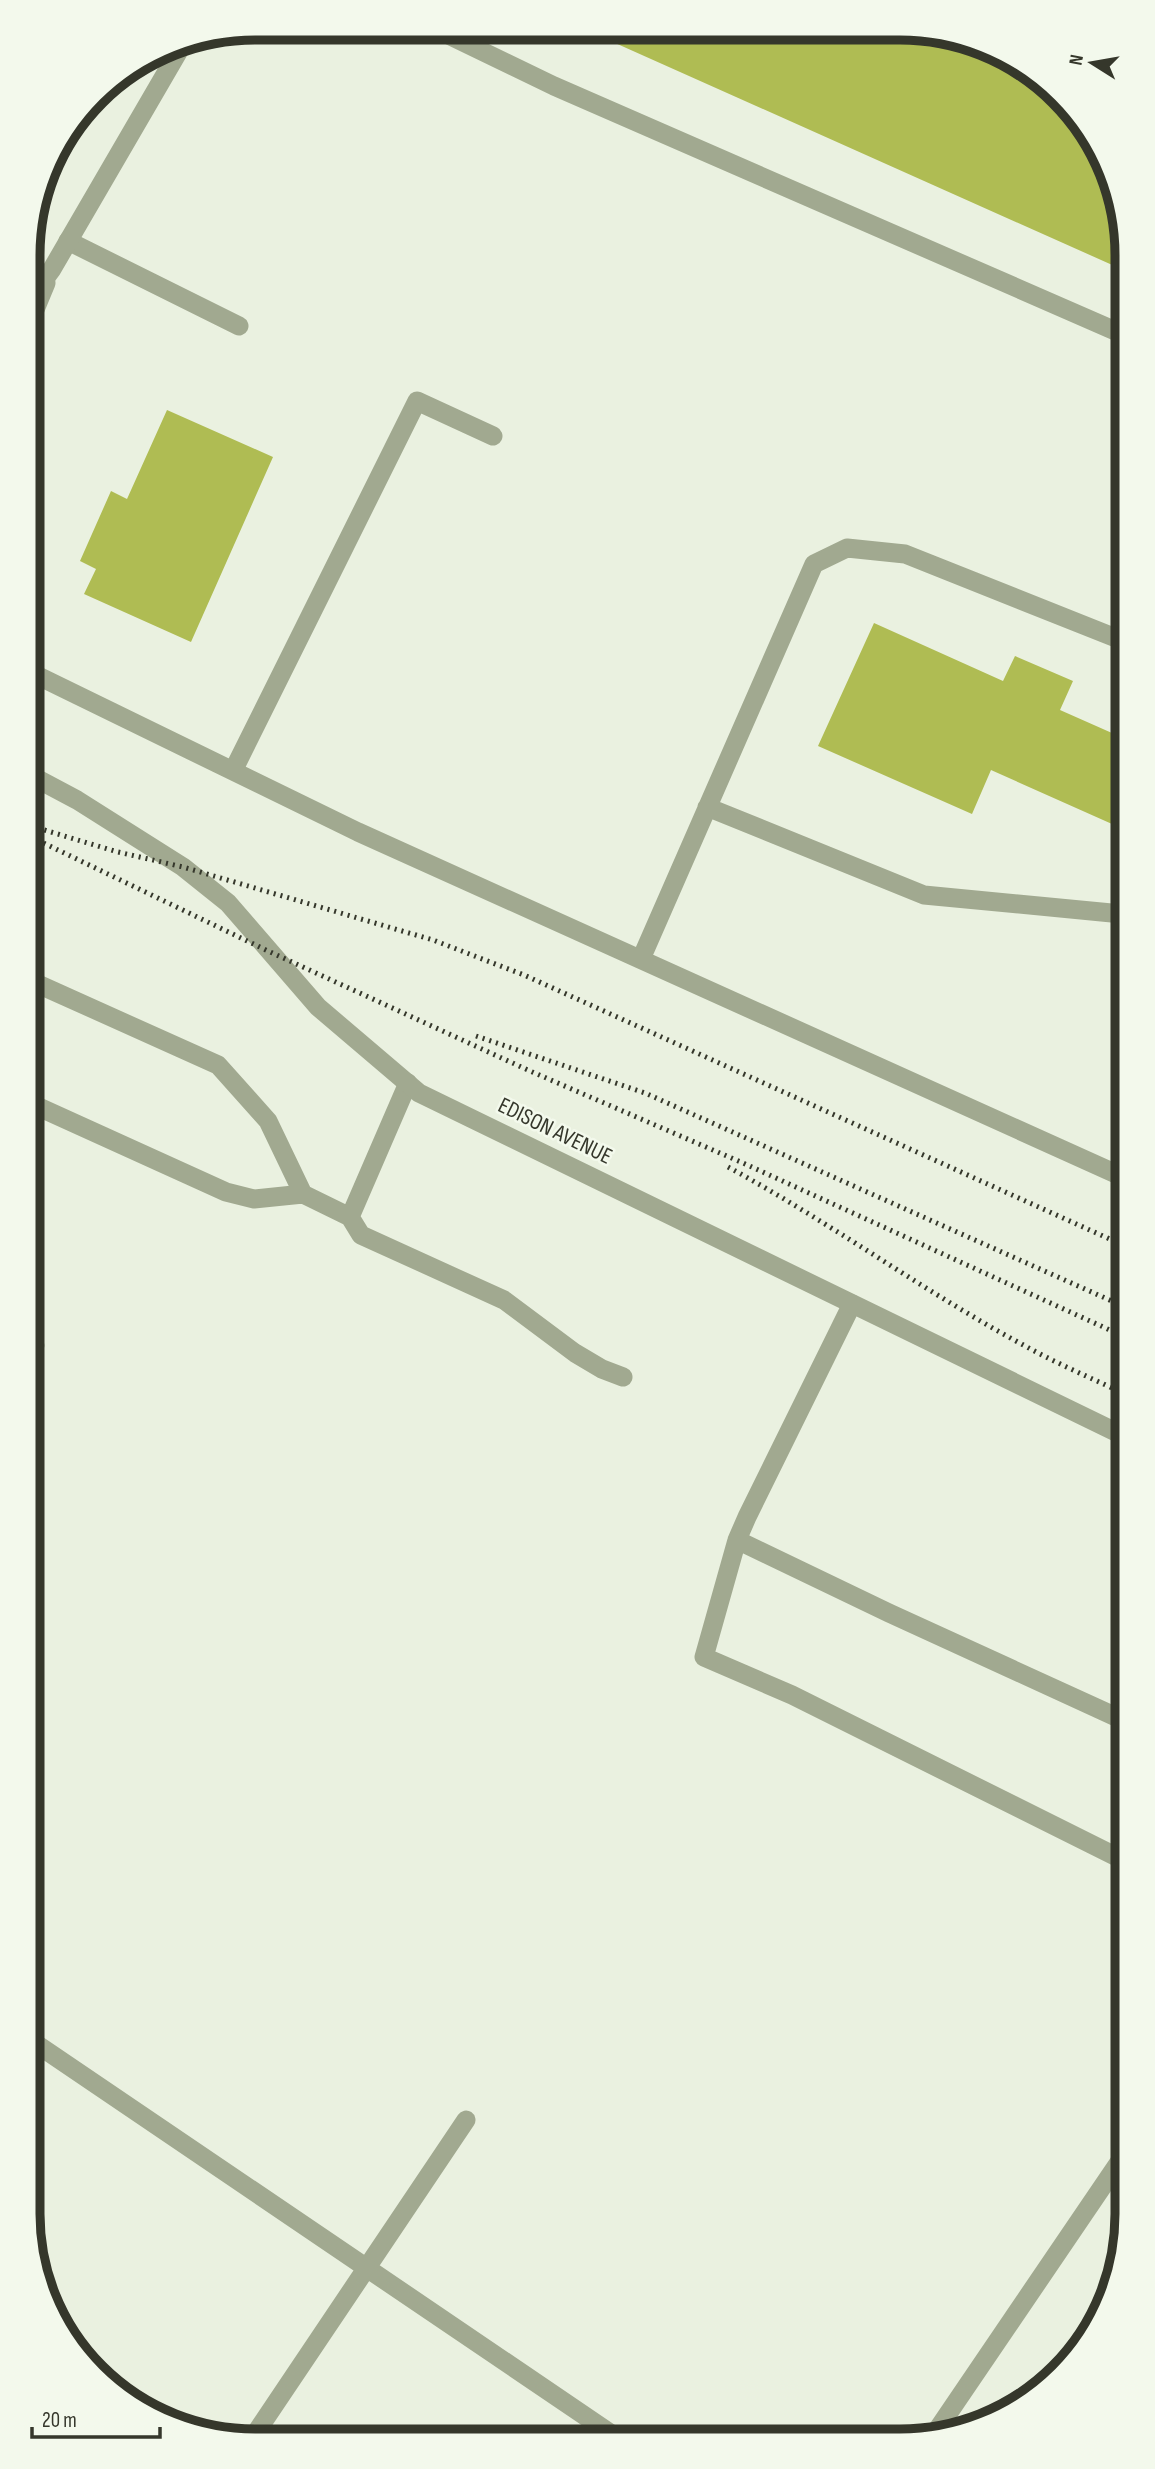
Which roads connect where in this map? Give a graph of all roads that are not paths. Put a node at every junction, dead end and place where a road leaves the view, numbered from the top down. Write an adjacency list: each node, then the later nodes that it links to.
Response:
1 (460, 41): 8 (street)
2 (176, 56): 3 (street)
3 (68, 242): 4 (street); 7 (street)
4 (52, 269): 5 (street); 6 (street)
5 (41, 284)
6 (41, 295)
7 (239, 326)
8 (1115, 332)
9 (493, 436): 12 (street)
10 (1115, 638): 14 (street)
11 (41, 677): 12 (street)
12 (233, 771): 16 (street)
13 (41, 781): 18 (street, EDISON AVENUE)
14 (707, 807): 15 (street); 16 (street)
15 (1115, 913)
16 (641, 959): 20 (street)
17 (41, 985): 21 (street)
18 (408, 1083): 22 (street); 23 (street, EDISON AVENUE)
19 (41, 1108): 21 (street)
20 (1115, 1173)
21 (303, 1194): 22 (street)
22 (350, 1217): 24 (street)
23 (852, 1304): 25 (street, EDISON AVENUE); 26 (street)
24 (622, 1377)
25 (1114, 1431)
26 (737, 1540): 27 (street); 28 (street)
27 (1114, 1716)
28 (1114, 1856)
29 (40, 2046): 32 (street)
30 (466, 2120): 32 (street)
31 (1114, 2170): 33 (street)
32 (368, 2268): 34 (street); 35 (street)
33 (941, 2424)
34 (258, 2429)
35 (604, 2429)

